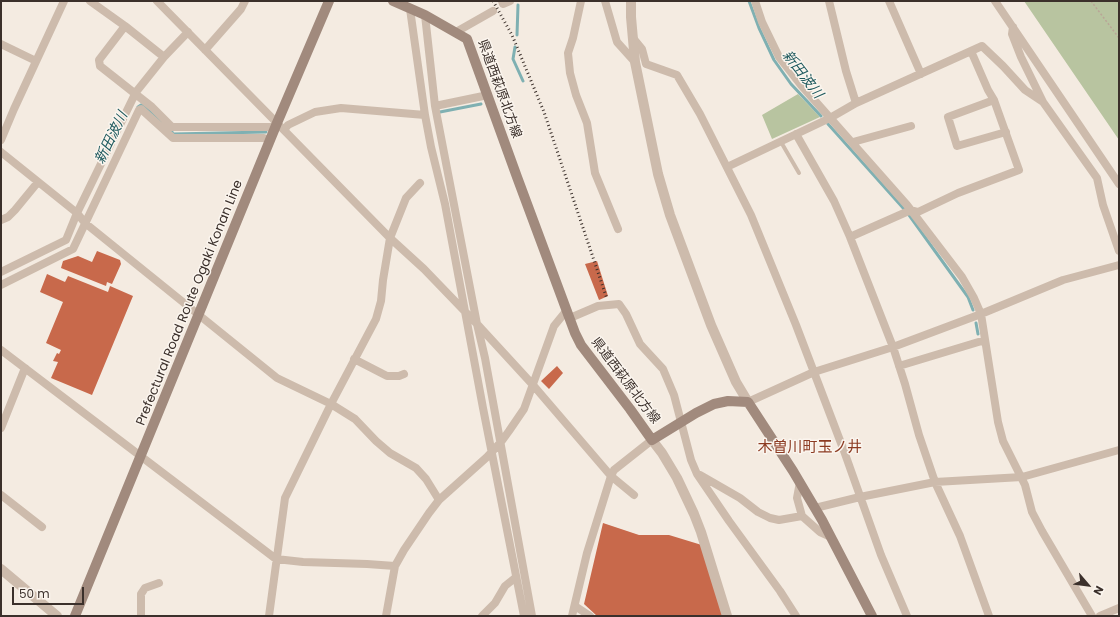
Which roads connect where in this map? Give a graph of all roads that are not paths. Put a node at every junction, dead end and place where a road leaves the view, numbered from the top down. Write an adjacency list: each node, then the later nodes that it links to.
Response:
1 (64, 1): 28 (street)
2 (90, 1): 19 (street)
3 (157, 1): 21 (street)
4 (245, 1): 25 (street)
5 (329, 1): 40 (main road, Prefectural Road Route Ogaki Konan Line)
6 (393, 1): 16 (main road, 県道西萩原北方線)
7 (502, 1): 8 (street)
8 (510, 1)
9 (581, 1): 57 (street)
10 (605, 1): 29 (street)
11 (631, 1): 23 (street)
12 (755, 1): 38 (street)
13 (829, 1): 35 (street)
14 (889, 1): 30 (street)
15 (995, 1): 20 (street)
16 (410, 8): 18 (main road, 県道西萩原北方線); 37 (street)
17 (493, 11): 22 (street)
18 (425, 15): 22 (main road, 県道西萩原北方線); 36 (street)
19 (125, 26): 27 (street); 31 (street)
20 (1013, 27): 34 (street); 52 (street)
21 (188, 32): 25 (street); 27 (street)
22 (456, 32): 32 (main road, 県道西萩原北方線)
23 (633, 38): 29 (street); 48 (street)
24 (1, 44): 28 (street)
25 (205, 50): 40 (street)
26 (970, 51): 30 (street); 33 (street); 34 (street)
27 (164, 57): 31 (street)
28 (36, 61): 43 (street)
29 (635, 62): 78 (street)
30 (921, 74): 35 (street)
31 (136, 92): 40 (street); 54 (street)
32 (488, 95): 36 (street); 66 (main road, 県道西萩原北方線)
33 (994, 100): 41 (street); 41 (street)
34 (1043, 102): 60 (street)
35 (856, 104): 38 (street)
36 (435, 106): 68 (street)
37 (425, 115): 40 (street); 64 (street)
38 (830, 118): 42 (street); 46 (street)
39 (911, 126): 46 (street)
40 (279, 127): 44 (main road, Prefectural Road Route Ogaki Konan Line); 59 (street)
41 (1006, 132): 53 (street)
42 (796, 134): 45 (street); 58 (street)
43 (1, 140)
44 (270, 141): 56 (street); 65 (main road, Prefectural Road Route Ogaki Konan Line)
45 (781, 141): 48 (street); 49 (lane)
46 (853, 142): 53 (street)
47 (1, 152): 50 (street)
48 (727, 167): 75 (street)
49 (799, 173)
50 (38, 182): 54 (street); 55 (street)
51 (420, 183): 59 (street)
52 (1119, 184)
53 (910, 210): 58 (street); 67 (street)
54 (77, 214): 56 (street); 62 (street)
55 (1, 220)
56 (85, 223): 63 (street); 65 (street)
57 (618, 229)
58 (850, 237): 70 (street)
59 (390, 238): 64 (street); 72 (street)
60 (1119, 251)
61 (1119, 265): 67 (street)
62 (1, 272)
63 (1, 285)
64 (465, 311): 68 (street); 85 (street)
65 (199, 314): 79 (street); 86 (main road, Prefectural Road Route Ogaki Konan Line)
66 (568, 314): 77 (street); 80 (street); 82 (main road, 県道西萩原北方線)
67 (981, 314): 69 (street); 70 (street)
68 (477, 324): 77 (street); 83 (street)
69 (985, 340): 73 (street); 89 (street)
70 (893, 347): 73 (street); 75 (street)
71 (1, 350): 74 (street)
72 (354, 360): 76 (street); 79 (street)
73 (899, 366): 91 (street)
74 (25, 368): 81 (street); 86 (street)
75 (814, 372): 78 (street); 94 (street)
76 (404, 374)
77 (533, 385): 83 (street); 88 (street)
78 (748, 402): 80 (main road, 県道西萩原北方線); 90 (main road)
79 (331, 404): 95 (street); 100 (street)
80 (681, 422): 82 (main road, 県道西萩原北方線); 87 (street)
81 (1, 428)
82 (652, 440): 88 (street); 117 (street)
83 (501, 442): 85 (street); 114 (street)
84 (1119, 450): 89 (street)
85 (492, 452): 95 (street); 103 (street)
86 (142, 456): 100 (street); 108 (main road, Prefectural Road Route Ogaki Konan Line)
87 (697, 474): 97 (street); 118 (street)
88 (611, 476): 93 (street); 105 (street)
89 (1022, 477): 91 (street); 122 (street)
90 (800, 482): 96 (main road); 97 (street)
91 (935, 482): 94 (street); 121 (street)
92 (1, 495): 98 (street)
93 (634, 495)
94 (860, 497): 96 (street); 120 (street)
95 (439, 500): 101 (street)
96 (815, 508): 99 (main road)
97 (802, 516): 99 (street)
98 (42, 526)
99 (831, 537): 119 (main road)
100 (276, 559): 101 (street); 110 (street)
101 (395, 566): 111 (street)
102 (1, 569): 107 (street)
103 (515, 578): 112 (street); 113 (street)
104 (159, 583): 109 (street)
105 (575, 606): 115 (street); 116 (street)
106 (1119, 608): 123 (street)
107 (58, 616)
108 (76, 616)
109 (141, 616)
110 (269, 616)
111 (386, 616)
112 (482, 616)
113 (524, 616)
114 (532, 616)
115 (572, 616)
116 (590, 616)
117 (728, 616)
118 (796, 616)
119 (872, 616)
120 (907, 616)
121 (989, 616)
122 (1092, 616)
123 (1100, 616)

